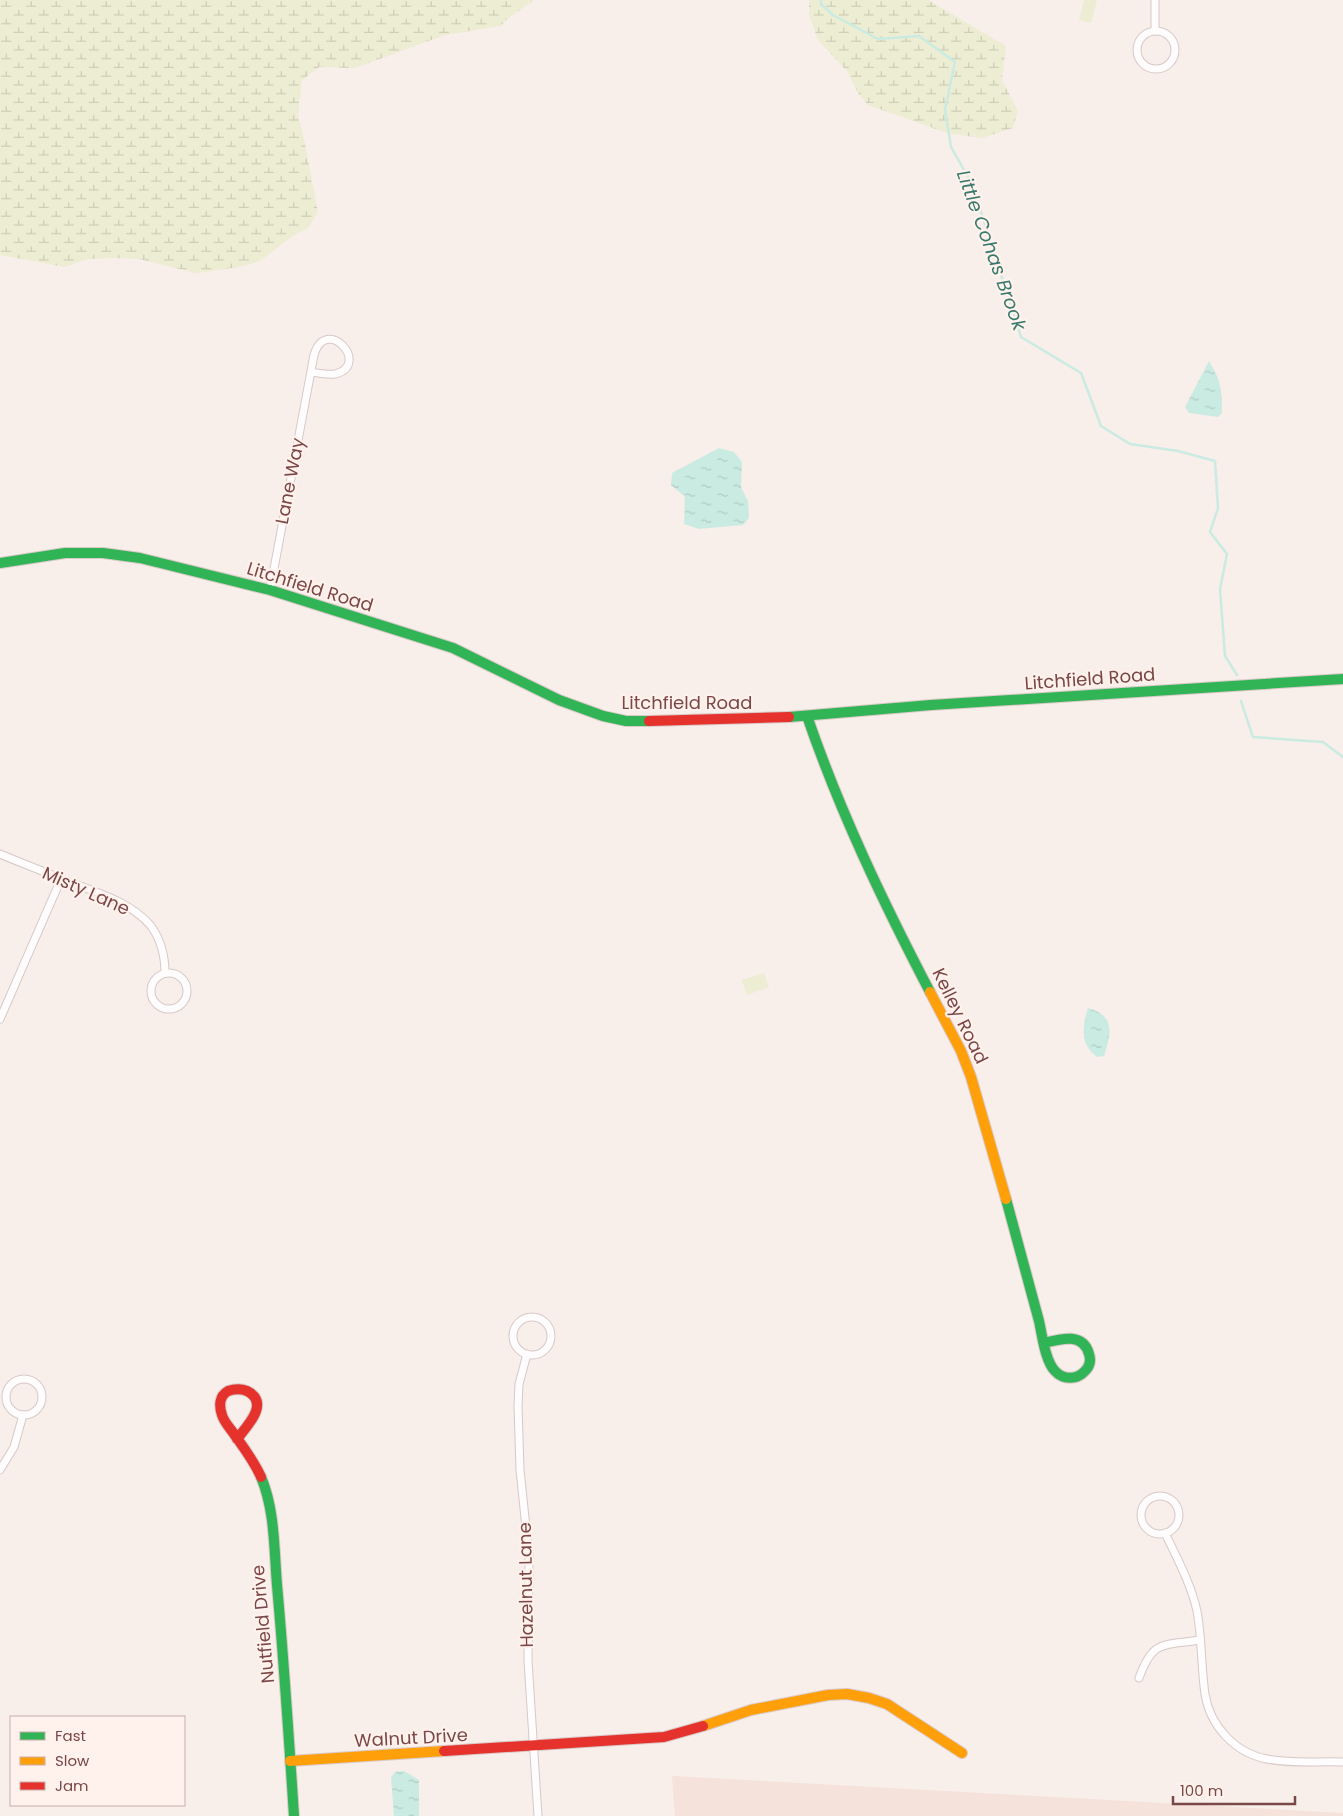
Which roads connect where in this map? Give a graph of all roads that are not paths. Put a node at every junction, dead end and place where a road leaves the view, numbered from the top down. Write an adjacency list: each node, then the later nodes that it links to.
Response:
1 (1155, 0): 2 (street)
2 (1155, 31): 2 (street)
3 (311, 372): 3 (street, Lane Way); 5 (street, Lane Way)
4 (0, 563): 5 (street, Litchfield Road)
5 (270, 590): 7 (street, Litchfield Road)
6 (1343, 679): 7 (street, Litchfield Road)
7 (807, 716): 12 (street, Kelley Road)
8 (0, 854): 9 (street, Misty Lane)
9 (61, 878): 10 (street, Misty Lane); 11 (street)
10 (166, 973): 10 (street)
11 (0, 1019)
12 (1044, 1343): 12 (street, Kelley Road)
13 (527, 1354): 13 (street); 20 (street, Hazelnut Lane)
14 (23, 1415): 14 (street); 16 (street)
15 (237, 1438): 15 (street, Nutfield Drive); 22 (street, Nutfield Drive)
16 (0, 1470)
17 (1166, 1533): 17 (street); 18 (street)
18 (1200, 1640): 19 (street); 23 (street)
19 (1139, 1678)
20 (534, 1746): 21 (street, Walnut Drive); 22 (street, Walnut Drive); 25 (street, Hazelnut Lane)
21 (962, 1753)
22 (290, 1761): 24 (street, Nutfield Drive)
23 (1343, 1762)
24 (294, 1816)
25 (538, 1816)

